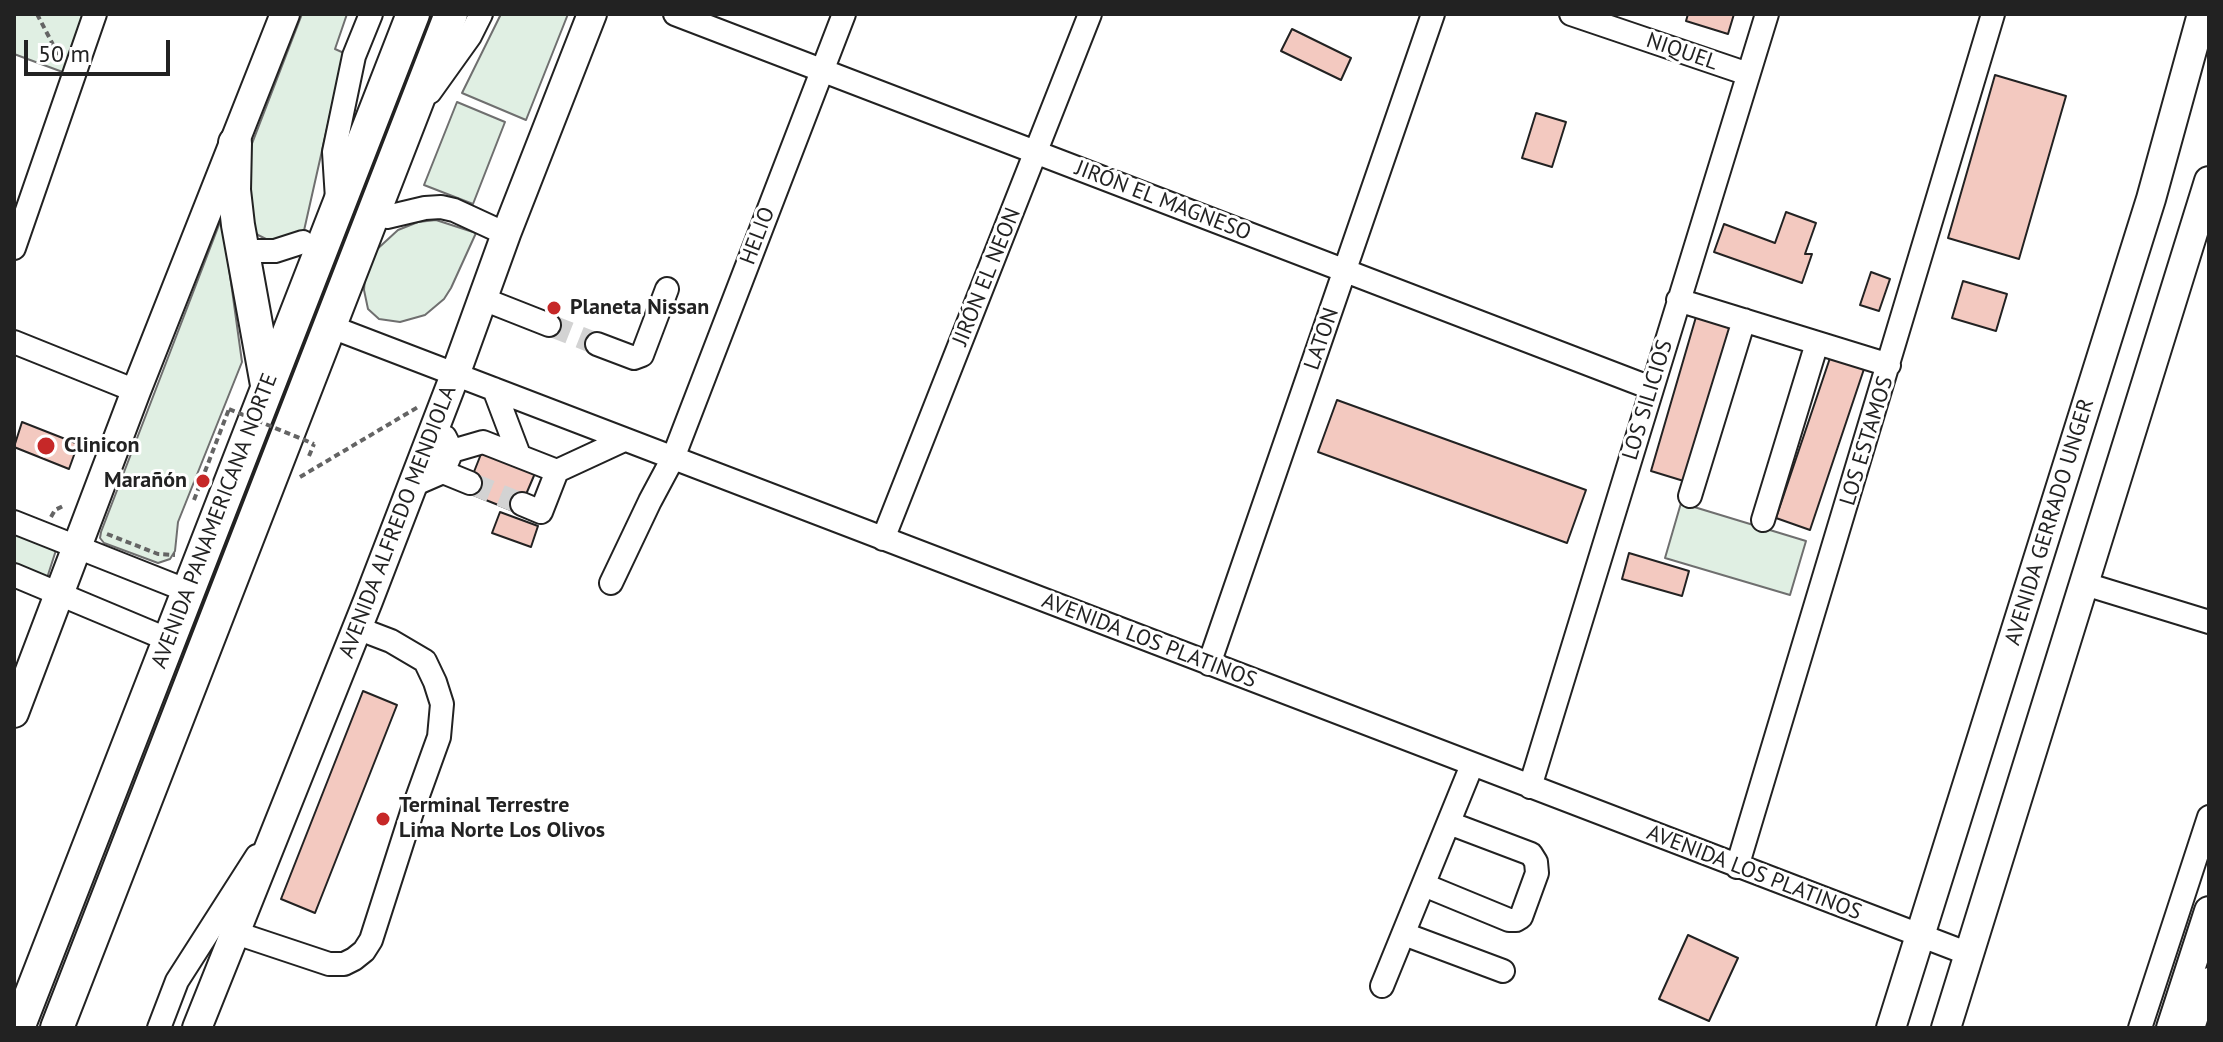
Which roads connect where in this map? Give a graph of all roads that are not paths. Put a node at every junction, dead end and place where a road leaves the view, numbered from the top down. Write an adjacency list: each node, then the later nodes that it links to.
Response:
1 (95, 14): 26 (street)
2 (285, 14): 19 (main road)
3 (371, 14): 22 (street)
4 (413, 14): 22 (highway, AVENIDA PANAMERICANA NORTE)
5 (451, 14): 18 (highway, AVENIDA PANAMERICANA NORTE)
6 (481, 14): 18 (street)
7 (592, 14): 24 (main road, AVENIDA ALFREDO MENDIOLA)
8 (675, 14): 16 (street, JIRÓN EL MAGNESO)
9 (844, 14): 16 (street, HELIO)
10 (1090, 14): 20 (street, JIRÓN EL NEON)
11 (1433, 14): 28 (street, LATON)
12 (1571, 14): 17 (street, NIQUEL)
13 (1767, 14): 17 (street, LOS SILICIOS)
14 (1993, 14): 38 (street, LOS ESTAMOS)
15 (2202, 14): 79 (main road, AVENIDA GERRADO UNGER)
16 (822, 70): 20 (street, JIRÓN EL MAGNESO); 48 (street, HELIO)
17 (1748, 74): 31 (street, LOS SILICIOS)
18 (409, 123): 34 (highway, AVENIDA PANAMERICANA NORTE)
19 (235, 143): 27 (highway); 43 (main road)
20 (1036, 152): 28 (street, JIRÓN EL MAGNESO); 57 (street, JIRÓN EL NEON)
21 (2209, 181): 61 (main road)
22 (337, 207): 40 (highway, AVENIDA PANAMERICANA NORTE)
23 (387, 217): 24 (street)
24 (506, 234): 30 (main road, AVENIDA ALFREDO MENDIOLA)
25 (303, 242): 27 (street)
26 (14, 248)
27 (244, 251): 40 (highway)
28 (1345, 271): 41 (street, JIRÓN EL MAGNESO); 67 (street, LATON)
29 (667, 289): 37 (street)
30 (483, 299): 33 (street); 39 (main road, AVENIDA ALFREDO MENDIOLA)
31 (1678, 300): 32 (street); 41 (street, LOS SILICIOS)
32 (1744, 320): 36 (street); 53 (street)
33 (549, 325)
34 (329, 326): 39 (street, AVENIDA LOS PLATINOS); 85 (highway, AVENIDA PANAMERICANA NORTE)
35 (14, 342): 43 (street)
36 (1817, 343): 38 (street); 55 (street)
37 (597, 344)
38 (1889, 365): 74 (street, LOS ESTAMOS)
39 (455, 375): 42 (street, AVENIDA LOS PLATINOS); 44 (main road, AVENIDA ALFREDO MENDIOLA)
40 (267, 387): 62 (highway, AVENIDA PANAMERICANA NORTE)
41 (1651, 388): 70 (street, LOS SILICIOS)
42 (494, 389): 45 (street, AVENIDA LOS PLATINOS); 47 (street)
43 (136, 391): 58 (main road)
44 (429, 414): 46 (street); 52 (main road, AVENIDA ALFREDO MENDIOLA)
45 (624, 440): 48 (street, AVENIDA LOS PLATINOS); 49 (street)
46 (452, 451): 47 (street); 50 (street)
47 (519, 455): 49 (street)
48 (673, 458): 57 (street, AVENIDA LOS PLATINOS); 60 (street, HELIO)
49 (557, 471): 54 (street)
50 (443, 472): 51 (street); 52 (street)
51 (470, 483)
52 (413, 485): 65 (main road, AVENIDA ALFREDO MENDIOLA)
53 (1690, 496)
54 (522, 504)
55 (1763, 520)
56 (14, 522): 58 (street)
57 (883, 539): 67 (street, AVENIDA LOS PLATINOS)
58 (78, 548): 62 (street); 63 (main road)
59 (14, 575): 63 (street)
60 (611, 583)
61 (2085, 584): 64 (street); 80 (main road)
62 (188, 591): 66 (highway, AVENIDA PANAMERICANA NORTE)
63 (60, 594): 66 (street); 68 (main road)
64 (2209, 622)
65 (357, 628): 71 (main road, AVENIDA ALFREDO MENDIOLA); 77 (street)
66 (169, 640): 84 (highway, AVENIDA PANAMERICANA NORTE)
67 (1209, 664): 69 (street, AVENIDA LOS PLATINOS)
68 (14, 713)
69 (1472, 765): 70 (street, AVENIDA LOS PLATINOS); 73 (street)
70 (1530, 787): 74 (street, AVENIDA LOS PLATINOS)
71 (283, 815): 77 (main road, AVENIDA ALFREDO MENDIOLA); 86 (street)
72 (2209, 817): 90 (street)
73 (1449, 823): 75 (street); 75 (street)
74 (1737, 867): 79 (street, AVENIDA LOS PLATINOS)
75 (1424, 885): 78 (street)
76 (2209, 911): 91 (main road)
77 (236, 933): 87 (main road, AVENIDA ALFREDO MENDIOLA)
78 (1404, 934): 81 (street); 83 (street)
79 (1920, 937): 80 (street, AVENIDA LOS PLATINOS); 88 (main road, AVENIDA GERRADO UNGER)
80 (1969, 954): 89 (main road)
81 (1503, 971)
82 (2209, 979): 92 (street)
83 (1382, 986)
84 (18, 1028)
85 (57, 1028)
86 (159, 1028)
87 (197, 1028)
88 (1891, 1028)
89 (1946, 1028)
90 (2140, 1028)
91 (2171, 1028)
92 (2193, 1028)

